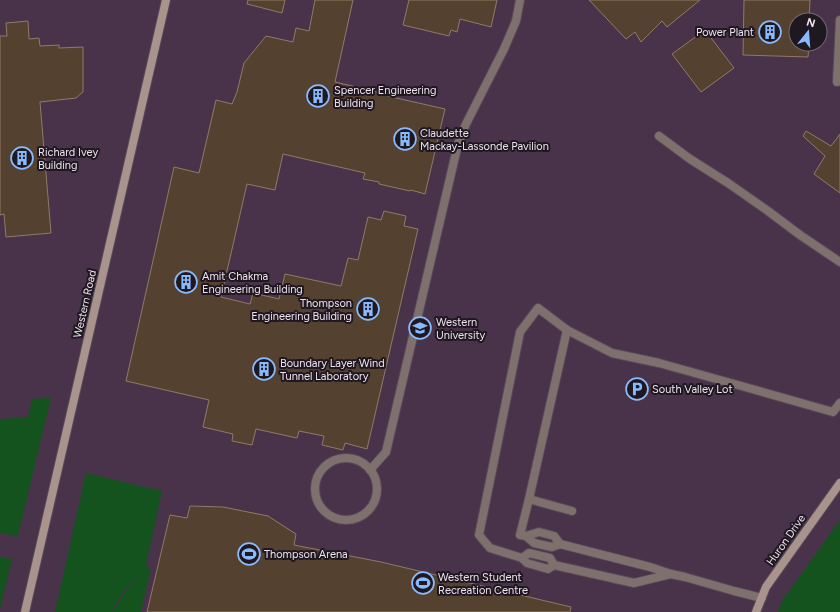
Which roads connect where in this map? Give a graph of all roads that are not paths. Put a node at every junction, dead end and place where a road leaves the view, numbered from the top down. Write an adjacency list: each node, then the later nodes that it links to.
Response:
1 (166, 0): 15 (main road, Western Road)
2 (520, 0): 9 (lane)
3 (840, 20): 4 (lane)
4 (837, 82)
5 (659, 136): 6 (lane)
6 (840, 262)
7 (567, 330): 8 (lane); 11 (lane); 13 (lane)
8 (840, 403)
9 (370, 470): 9 (lane)
10 (840, 483): 14 (main road, Huron Drive)
11 (529, 499): 12 (lane); 13 (lane)
12 (572, 511)
13 (671, 574): 14 (lane)
14 (762, 598): 16 (main road, Huron Drive)
15 (25, 612)
16 (756, 612)

